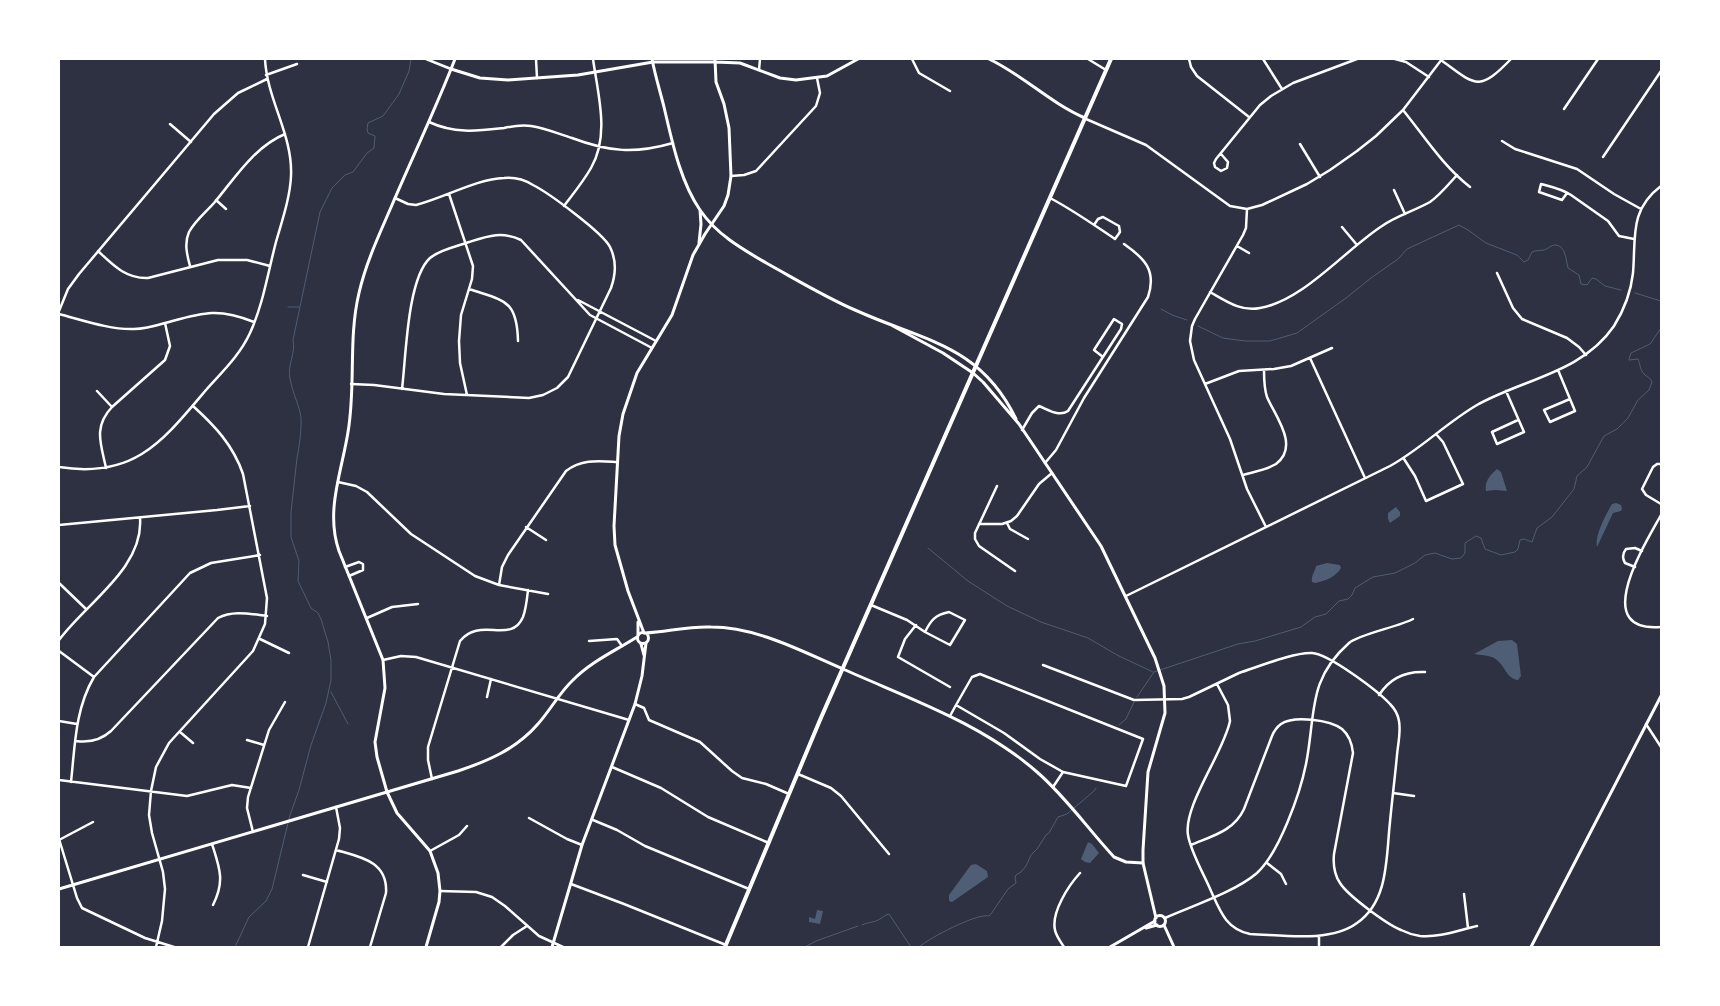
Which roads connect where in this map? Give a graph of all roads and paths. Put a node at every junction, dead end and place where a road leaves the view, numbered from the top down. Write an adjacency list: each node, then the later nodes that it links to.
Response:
1 (265, 59): 28 (street)
2 (426, 59): 23 (street)
3 (455, 59): 23 (street)
4 (536, 59): 30 (street)
5 (593, 59): 27 (street)
6 (760, 59): 24 (street)
7 (858, 59): 31 (street)
8 (912, 59): 33 (street)
9 (989, 59): 37 (street)
10 (1088, 59): 25 (street)
11 (1111, 59): 25 (main road)
12 (1189, 59): 36 (street)
13 (1263, 59): 32 (street)
14 (1353, 59): 15 (street); 32 (street)
15 (1357, 59)
16 (1396, 59): 29 (street)
17 (1442, 59): 18 (street); 29 (street)
18 (1511, 59)
19 (1598, 59): 34 (street)
20 (715, 60): 21 (street); 24 (street); 49 (street)
21 (652, 61): 27 (street); 43 (street)
22 (297, 64): 28 (street)
23 (451, 69): 30 (street); 38 (street)
24 (760, 70): 31 (street)
25 (1106, 70): 37 (main road)
26 (1661, 71): 47 (street)
27 (594, 72): 30 (street); 45 (street)
28 (266, 77): 40 (street); 42 (street)
29 (1429, 77): 35 (street)
30 (537, 78)
31 (818, 78): 49 (street)
32 (1282, 89): 36 (street)
33 (950, 92)
34 (1564, 109)
35 (1403, 110): 48 (street); 50 (street)
36 (1250, 117): 46 (street)
37 (1085, 118): 57 (main road); 63 (street)
38 (429, 122): 45 (street); 56 (street)
39 (170, 124): 42 (street)
40 (285, 134): 58 (street); 77 (street)
41 (1502, 141): 61 (street)
42 (191, 142): 74 (street)
43 (673, 143): 45 (street); 62 (street)
44 (1300, 144): 50 (street)
45 (599, 147): 59 (street)
46 (1220, 154): 46 (street)
47 (1603, 157)
48 (1457, 175): 52 (street); 64 (street)
49 (731, 176): 65 (street)
50 (1320, 177): 63 (street)
51 (1661, 186): 61 (street)
52 (1470, 187)
53 (1394, 190): 64 (street)
54 (1567, 193): 54 (street); 68 (street)
55 (449, 194): 56 (street); 59 (street); 70 (street)
56 (395, 198): 99 (street)
57 (1049, 198): 66 (street); 95 (main road)
58 (216, 200): 60 (street); 76 (street)
59 (564, 206): 83 (street)
60 (226, 209)
61 (1641, 209): 68 (street)
62 (700, 210): 65 (street); 69 (street)
63 (1247, 210): 73 (street)
64 (1405, 214): 72 (street)
65 (711, 224): 69 (street); 87 (street)
66 (1094, 226): 66 (street)
67 (1342, 227): 72 (street)
68 (1634, 239): 92 (street)
69 (699, 243): 89 (street)
70 (466, 244): 79 (street); 81 (street); 101 (street)
71 (1124, 244): 114 (street)
72 (1357, 245): 80 (street)
73 (1237, 246): 75 (street); 80 (street)
74 (98, 251): 76 (street); 82 (street)
75 (1249, 253)
76 (190, 266): 77 (street)
77 (270, 266): 85 (street)
78 (1497, 273): 92 (street)
79 (469, 289): 88 (street); 104 (street)
80 (1210, 292): 100 (street)
81 (575, 298): 83 (street); 84 (street)
82 (59, 312): 86 (street)
83 (599, 312): 84 (street); 89 (street)
84 (596, 319): 90 (street); 104 (street)
85 (255, 322): 86 (street); 106 (street)
86 (165, 323): 107 (street)
87 (894, 326): 95 (street); 98 (street)
88 (518, 341)
89 (656, 341): 90 (street)
90 (652, 348): 113 (street)
91 (1332, 348): 94 (street)
92 (1586, 355): 97 (street)
93 (1103, 357): 93 (street); 110 (street)
94 (1310, 358): 96 (street); 120 (street)
95 (976, 366): 98 (main road); 109 (street)
96 (1264, 370): 100 (street); 119 (street)
97 (1558, 370): 103 (street); 105 (street)
98 (972, 373): 109 (street); 146 (main road)
99 (351, 384): 101 (street); 121 (street)
100 (1205, 384): 119 (street)
101 (402, 389): 104 (street)
102 (97, 391): 107 (street)
103 (1506, 391): 108 (street); 111 (street)
104 (467, 395)
105 (1570, 399): 105 (street)
106 (193, 406): 117 (street); 124 (street)
107 (112, 407): 117 (street)
108 (1518, 420): 108 (street)
109 (1019, 424): 110 (street)
110 (1022, 430): 114 (street)
111 (1435, 434): 112 (street); 112 (street)
112 (1404, 459): 120 (street)
113 (617, 462): 131 (street); 151 (street)
114 (1045, 462): 118 (street)
115 (1661, 464): 123 (street)
116 (59, 468): 117 (street)
117 (106, 468)
118 (1052, 473): 127 (street); 144 (street)
119 (1243, 475): 130 (street)
120 (1365, 478): 130 (street)
121 (338, 482): 136 (street); 141 (street)
122 (997, 486): 128 (street)
123 (1661, 504)
124 (250, 506): 126 (street); 135 (street)
125 (1661, 515): 134 (street)
126 (140, 518): 129 (street); 147 (street)
127 (1007, 523): 128 (street); 132 (street)
128 (979, 524): 138 (street)
129 (59, 525)
130 (1266, 527): 144 (street)
131 (526, 528): 133 (street); 141 (street)
132 (1028, 539)
133 (546, 540)
134 (1642, 551): 137 (street); 137 (street)
135 (260, 555): 148 (street); 173 (street)
136 (345, 567): 139 (street); 139 (street)
137 (1635, 567): 153 (street)
138 (1015, 571)
139 (349, 576): 149 (street)
140 (59, 583): 147 (street)
141 (499, 585): 142 (street)
142 (528, 590): 143 (street); 170 (street)
143 (548, 594)
144 (1126, 596): 181 (street)
145 (418, 604): 149 (street)
146 (871, 605): 152 (street); 171 (main road)
147 (86, 608): 158 (street)
148 (267, 616): 159 (street); 193 (street)
149 (367, 618): 167 (street)
150 (1413, 620): 168 (street)
151 (638, 621): 156 (street); 157 (street)
152 (916, 625): 155 (street); 176 (street)
153 (1661, 627)
154 (658, 632): 156 (street); 161 (street); 171 (street)
155 (925, 632): 155 (street)
156 (644, 633): 157 (street); 161 (street)
157 (638, 636): 162 (street); 163 (street)
158 (59, 640)
159 (260, 640): 165 (street); 191 (street)
160 (588, 640): 163 (street)
161 (647, 641): 162 (street); 166 (street)
162 (640, 643): 163 (street); 166 (street)
163 (623, 645): 180 (street)
164 (59, 651): 173 (street)
165 (289, 653)
166 (644, 657): 183 (street)
167 (383, 660): 170 (street); 206 (street)
168 (1332, 660): 175 (street); 177 (street); 187 (street)
169 (1043, 665): 181 (street)
170 (452, 668): 174 (street); 200 (street)
171 (843, 670): 185 (street); 199 (main road)
172 (1425, 672): 177 (street)
173 (94, 677): 189 (street)
174 (491, 679): 179 (street); 180 (street)
175 (1217, 684): 181 (street); 220 (street)
176 (950, 687)
177 (1379, 694): 207 (street)
178 (1661, 696): 190 (street)
179 (487, 697)
180 (557, 698): 186 (street); 200 (street)
181 (1165, 700): 225 (street)
182 (285, 702): 195 (street)
183 (635, 704): 186 (street); 208 (street)
184 (956, 705): 185 (street); 198 (street); 198 (street)
185 (950, 716): 203 (street)
186 (629, 720): 197 (street)
187 (1311, 720): 220 (street); 226 (street); 240 (street)
188 (59, 721): 189 (street)
189 (77, 724): 193 (street)
190 (1646, 724): 196 (street); 264 (street)
191 (180, 732): 194 (street); 205 (street)
192 (246, 740): 195 (street)
193 (76, 741): 202 (street)
194 (193, 743)
195 (264, 745): 204 (street)
196 (1661, 747)
197 (612, 767): 212 (street); 217 (street)
198 (1063, 772): 203 (street)
199 (798, 774): 208 (main road); 223 (street)
200 (432, 779): 206 (street)
201 (59, 780): 202 (street)
202 (71, 782): 205 (street)
203 (1053, 787): 225 (street)
204 (251, 788): 205 (street); 215 (street)
205 (151, 792): 224 (street)
206 (388, 792): 210 (street); 222 (street)
207 (1393, 793): 209 (street); 240 (street)
208 (789, 794): 217 (main road)
209 (1414, 796)
210 (336, 808): 215 (street); 221 (street)
211 (529, 818): 219 (street)
212 (592, 820): 219 (street); 234 (street)
213 (93, 822): 216 (street)
214 (467, 826): 222 (street)
215 (253, 832): 218 (street)
216 (59, 839): 232 (street)
217 (769, 843): 234 (main road)
218 (212, 844): 224 (street); 239 (street)
219 (582, 845): 230 (street)
220 (1191, 845): 237 (street)
221 (336, 850): 229 (street); 256 (street)
222 (430, 851): 235 (street)
223 (889, 854)
224 (160, 860): 232 (street); 250 (street)
225 (1143, 863): 238 (street)
226 (1267, 863): 231 (street); 237 (street)
227 (1080, 873): 260 (street)
228 (303, 875): 229 (street)
229 (327, 882): 255 (street)
230 (571, 884): 251 (street); 252 (street)
231 (1286, 884)
232 (73, 885): 233 (street); 250 (street)
233 (59, 889)
234 (750, 889): 252 (main road)
235 (440, 891): 245 (street); 257 (street)
236 (1464, 894): 247 (street)
237 (1214, 897): 242 (street); 249 (street)
238 (1152, 900): 241 (street); 243 (street)
239 (213, 906)
240 (1371, 910): 247 (street); 249 (street)
241 (1160, 915): 242 (street); 243 (street)
242 (1165, 918): 244 (street)
243 (1157, 922): 244 (street); 248 (street); 261 (street)
244 (1164, 925): 248 (street)
245 (527, 926): 251 (street); 258 (street)
246 (1477, 926): 247 (street)
247 (1468, 928)
248 (1168, 935): 262 (street)
249 (1319, 936): 263 (street)
250 (158, 942): 253 (street); 254 (street)
251 (552, 945): 259 (street)
252 (726, 946)
253 (156, 947)
254 (174, 947)
255 (308, 947)
256 (370, 947)
257 (428, 947)
258 (501, 947)
259 (563, 947)
260 (1064, 947)
261 (1110, 947)
262 (1174, 947)
263 (1319, 947)
264 (1531, 947)

